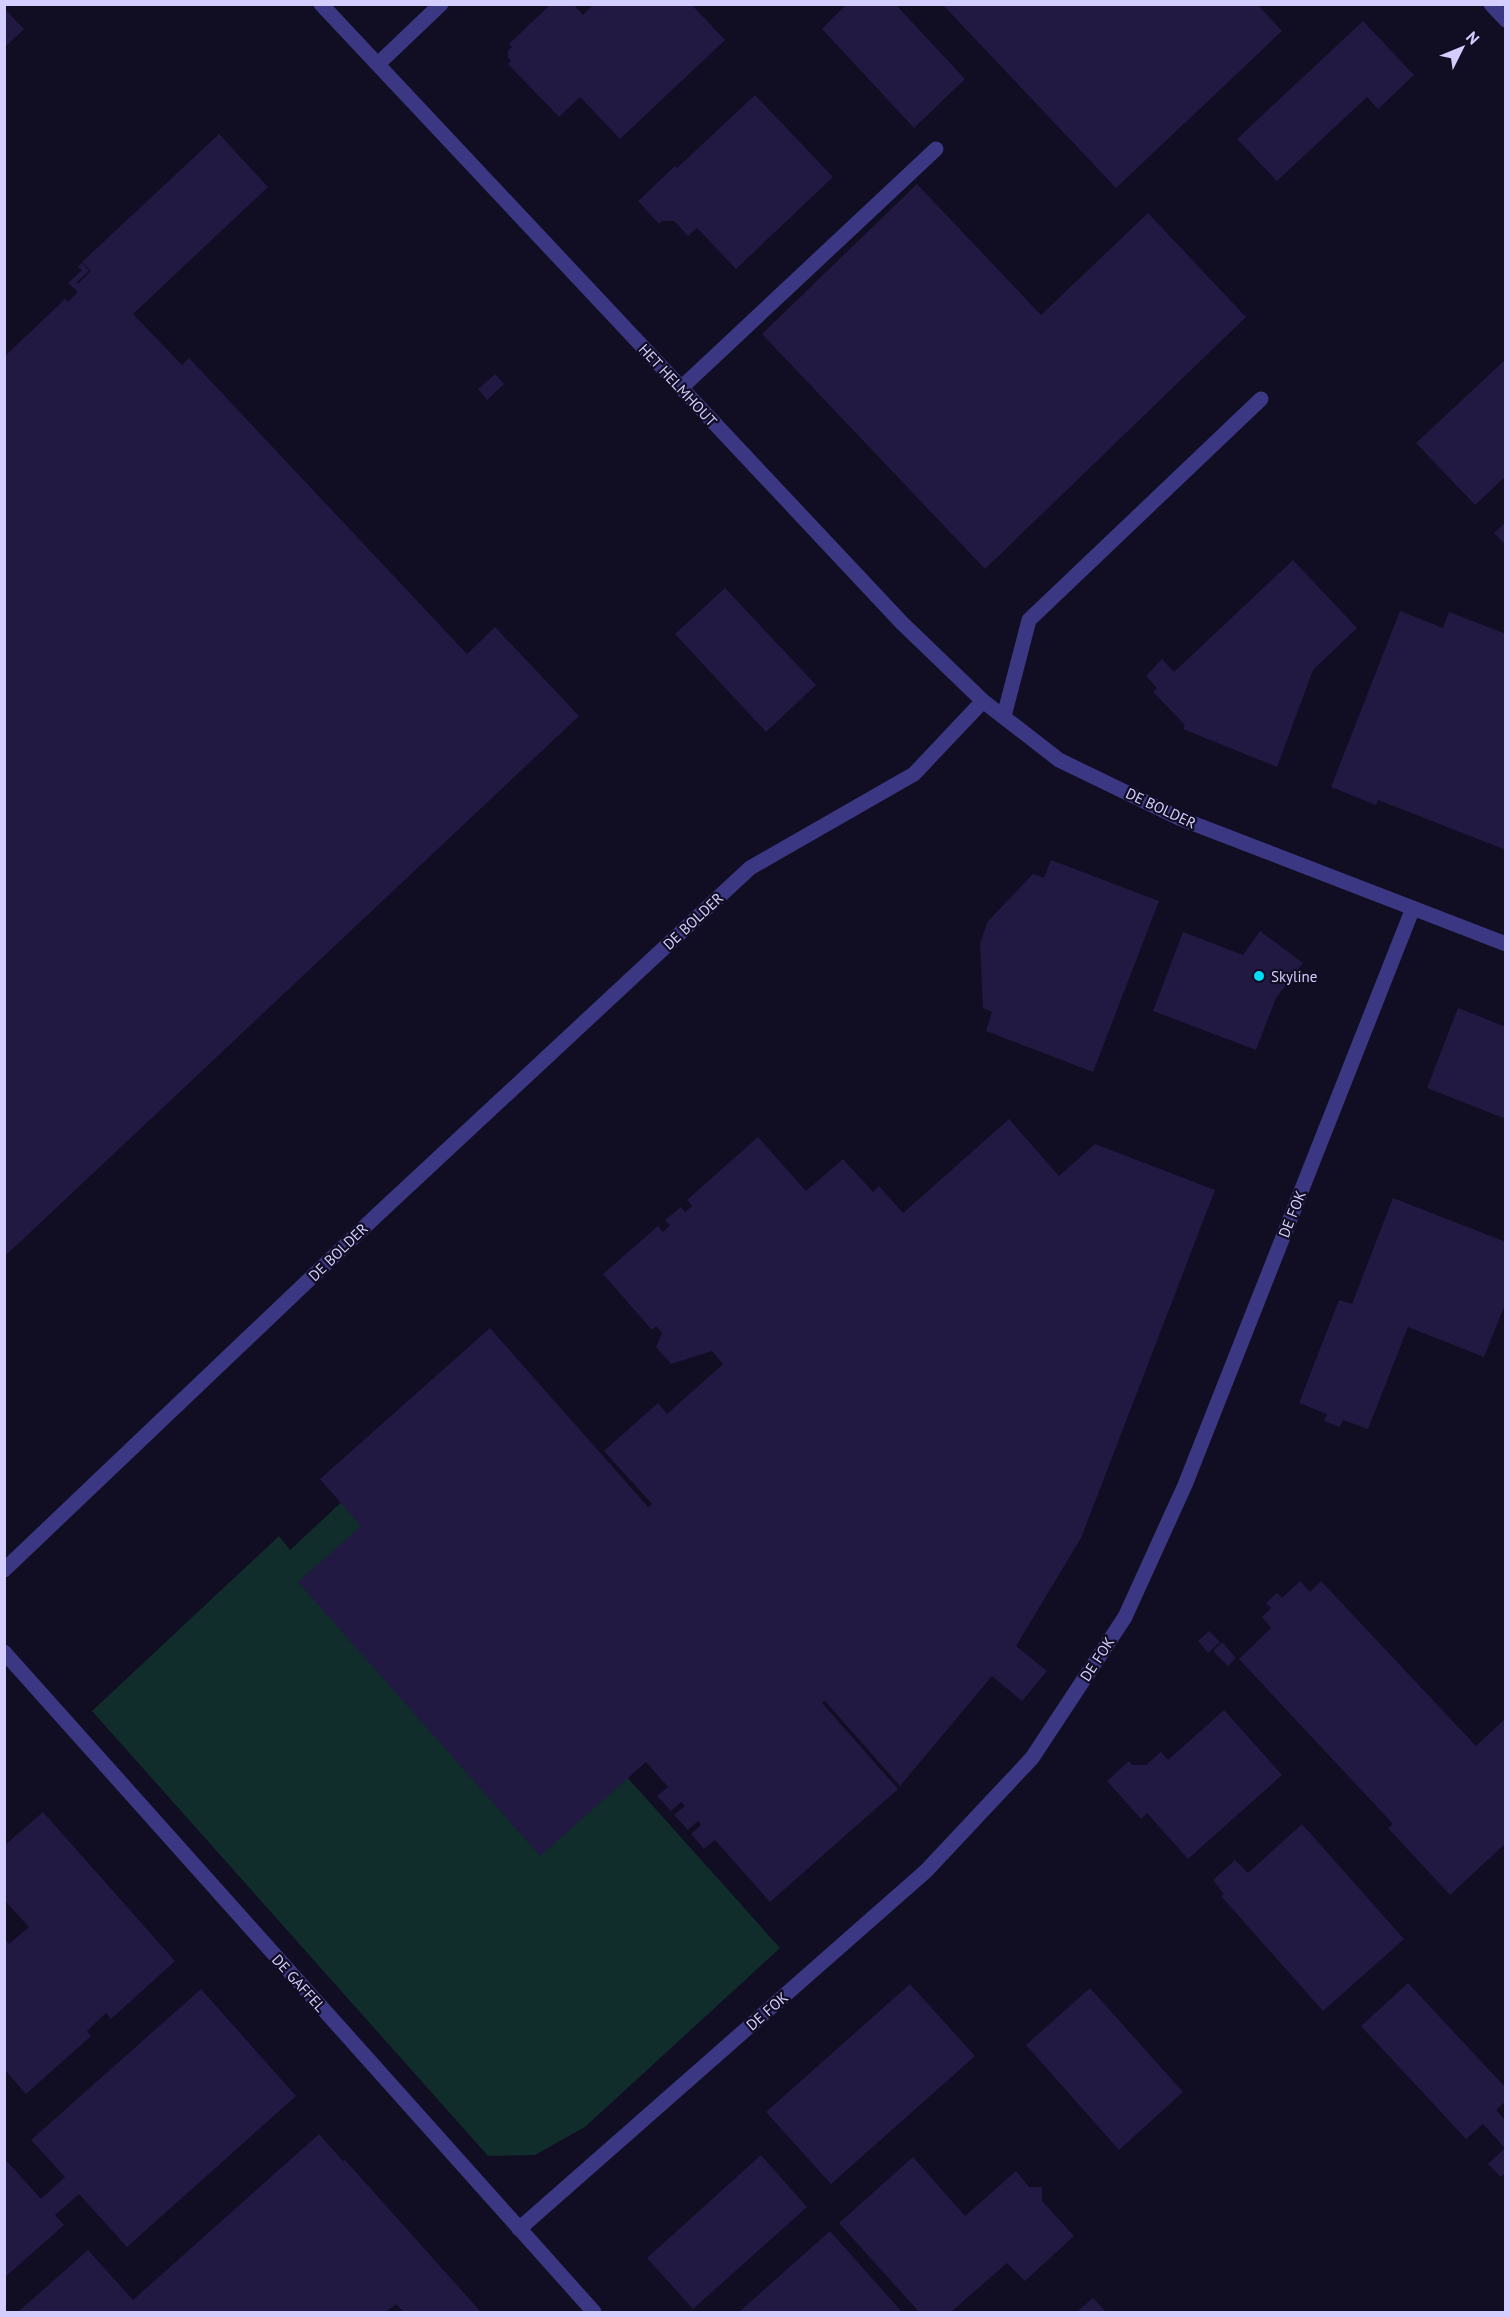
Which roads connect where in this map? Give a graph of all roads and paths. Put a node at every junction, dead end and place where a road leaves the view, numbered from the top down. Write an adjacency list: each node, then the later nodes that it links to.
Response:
1 (321, 4): 5 (street, HET HELMHOUT)
2 (441, 4): 5 (street)
3 (1491, 4): 4 (street)
4 (1506, 20)
5 (378, 64): 7 (street, HET HELMHOUT)
6 (936, 149): 7 (street)
7 (681, 388): 9 (street, HET HELMHOUT)
8 (1261, 399): 10 (street)
9 (983, 701): 10 (street, DE BOLDER); 13 (street, DE BOLDER)
10 (1004, 716): 11 (street, DE BOLDER)
11 (1413, 908): 12 (street, DE BOLDER); 15 (street, DE FOK)
12 (1506, 944)
13 (4, 1570)
14 (4, 1652): 15 (street, DE GAFFEL)
15 (519, 2229): 16 (street, DE GAFFEL)
16 (594, 2313)

